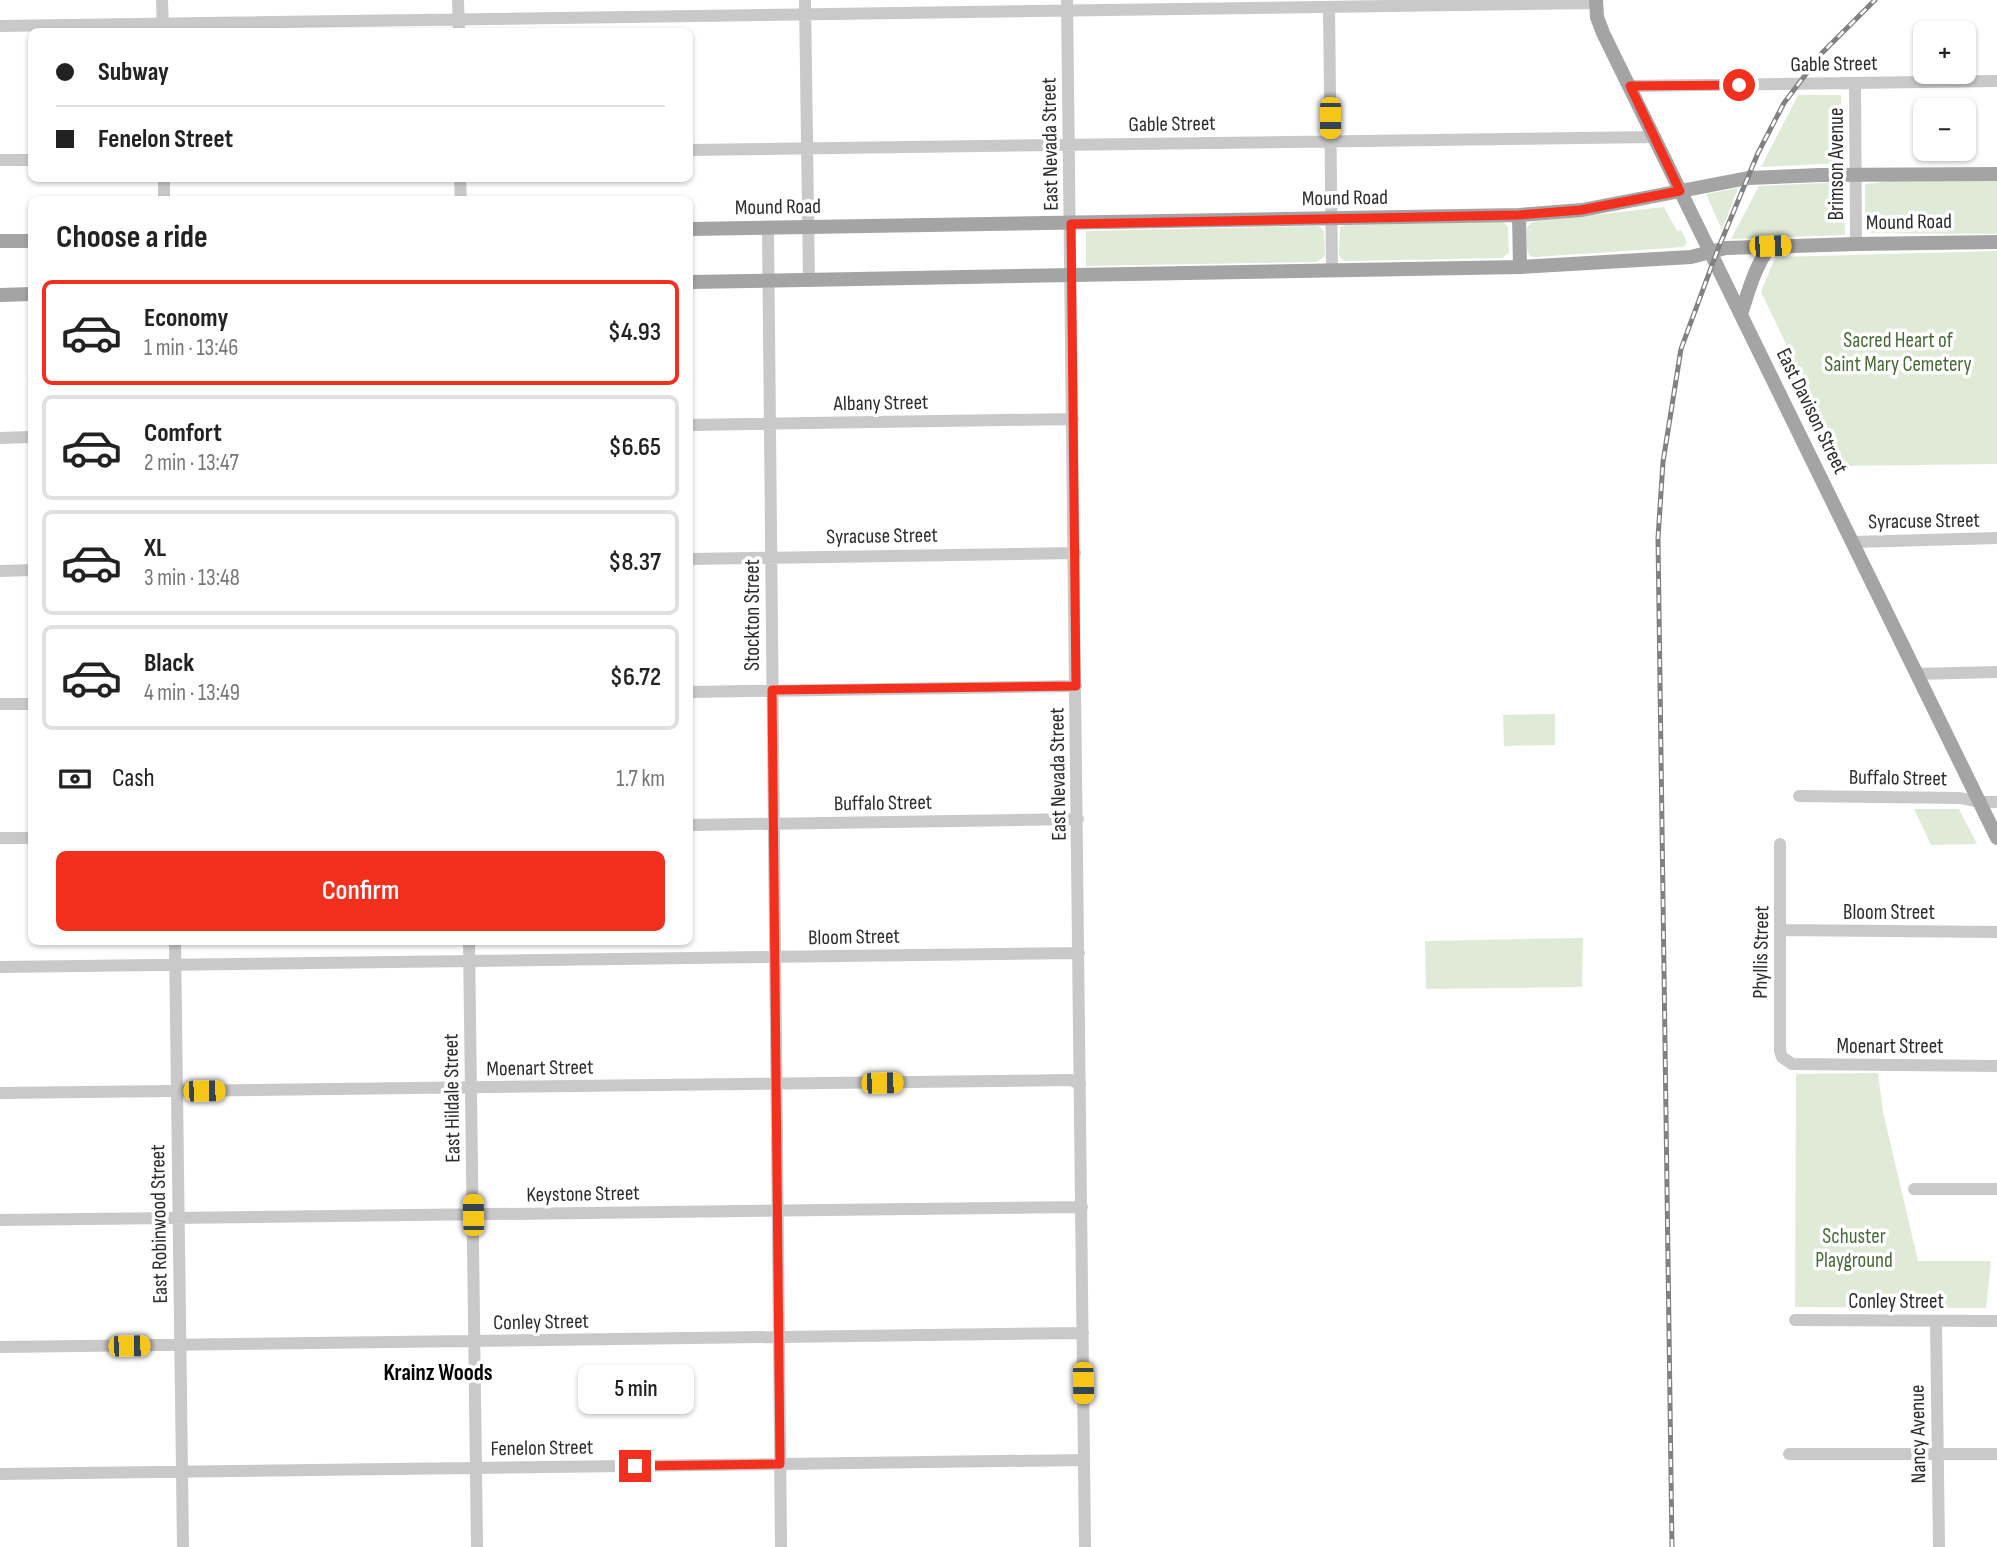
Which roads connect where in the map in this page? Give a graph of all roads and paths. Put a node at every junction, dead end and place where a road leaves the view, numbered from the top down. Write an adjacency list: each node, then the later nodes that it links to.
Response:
1 (162, 0): 10 (street)
2 (458, 0): 8 (street)
3 (805, 0): 7 (street)
4 (1596, 2): 6 (street); 13 (main road, East Davison Street)
5 (1067, 5): 6 (street); 7 (street); 16 (street, East Nevada Street)
6 (1329, 7): 15 (street)
7 (805, 14): 8 (street); 17 (street)
8 (459, 25): 10 (street)
9 (0, 26): 10 (street)
10 (162, 27)
11 (1997, 81): 12 (street, Gable Street)
12 (1855, 83): 13 (street, Gable Street); 22 (street, Brimson Avenue)
13 (1630, 86): 14 (main road, East Davison Street)
14 (1655, 136): 15 (street, Gable Street); 23 (main road, East Davison Street)
15 (1330, 141): 16 (street, Gable Street); 25 (street)
16 (1069, 145): 17 (street, Gable Street); 26 (street, East Nevada Street)
17 (807, 149): 18 (street, Gable Street); 28 (street)
18 (693, 150)
19 (0, 160): 20 (street)
20 (28, 160)
21 (1997, 174): 22 (main road, Mound Road)
22 (1856, 175): 23 (main road, Mound Road); 33 (street, Brimson Avenue)
23 (1680, 191): 24 (main road, Mound Road); 35 (main road, East Davison Street)
24 (1519, 215): 25 (main road, Mound Road); 36 (main road)
25 (1331, 220): 26 (main road, Mound Road); 37 (street)
26 (1071, 224): 28 (main road, Mound Road); 38 (street, East Nevada Street)
27 (768, 228): 28 (main road, Mound Road); 29 (main road, Mound Road); 39 (street, Stockton Street)
28 (809, 228): 40 (street)
29 (693, 229)
30 (28, 241): 31 (main road)
31 (0, 242)
32 (1997, 242): 33 (main road, Mound Road)
33 (1856, 244): 34 (main road, Mound Road)
34 (1770, 246): 35 (main road, Mound Road); 44 (main road)
35 (1709, 252): 36 (main road, Mound Road); 44 (main road, East Davison Street)
36 (1520, 267): 37 (main road, Mound Road)
37 (1332, 271): 38 (main road, Mound Road)
38 (1072, 276): 40 (main road, Mound Road); 45 (street, East Nevada Street)
39 (768, 281): 40 (main road, Mound Road); 41 (main road, Mound Road); 46 (street, Stockton Street)
40 (809, 281)
41 (693, 282)
42 (0, 295): 43 (main road)
43 (28, 295)
44 (1741, 314): 51 (main road, East Davison Street)
45 (1073, 419): 46 (street, Albany Street); 52 (street, East Nevada Street)
46 (770, 423): 47 (street, Albany Street); 53 (street, Stockton Street)
47 (693, 425)
48 (28, 437): 49 (street)
49 (0, 438)
50 (1997, 538): 51 (street, Syracuse Street)
51 (1853, 542): 58 (main road, East Davison Street)
52 (1075, 552): 53 (street, Syracuse Street); 59 (street, East Nevada Street)
53 (771, 558): 54 (street, Syracuse Street); 60 (street, Stockton Street)
54 (693, 559)
55 (28, 570): 56 (street)
56 (0, 571)
57 (1997, 672): 58 (street)
58 (1916, 674): 65 (main road, East Davison Street)
59 (1076, 686): 60 (street); 67 (street, East Nevada Street)
60 (772, 690): 61 (street); 68 (street, Stockton Street)
61 (693, 692)
62 (0, 704): 63 (street)
63 (28, 704)
64 (1799, 796): 65 (street, Buffalo Street)
65 (1979, 802): 66 (street, Buffalo Street); 72 (main road, East Davison Street)
66 (1997, 802)
67 (1078, 819): 68 (street, Buffalo Street); 78 (street, East Nevada Street)
68 (774, 824): 69 (street, Buffalo Street); 79 (street, Stockton Street)
69 (693, 825)
70 (0, 838): 71 (street)
71 (28, 838)
72 (1997, 838)
73 (1780, 844): 74 (street, Phyllis Street)
74 (1780, 930): 75 (street, Bloom Street); 83 (street, Phyllis Street)
75 (1997, 932)
76 (175, 945): 81 (street, East Robinwood Street)
77 (469, 945): 80 (street, East Hildale Street)
78 (1079, 953): 79 (street, Bloom Street); 86 (street, East Nevada Street)
79 (775, 957): 80 (street, Bloom Street); 85 (street, Stockton Street)
80 (470, 961): 81 (street, Bloom Street); 87 (street, East Hildale Street)
81 (175, 965): 82 (street, Bloom Street); 88 (street, East Robinwood Street)
82 (0, 967)
83 (1784, 1060): 84 (street, Moenart Street)
84 (1997, 1066)
85 (776, 1084): 86 (street, Moenart Street); 87 (street, Moenart Street); 93 (street, Stockton Street)
86 (1080, 1084): 92 (street, East Nevada Street)
87 (471, 1088): 88 (street, Moenart Street); 94 (street, East Hildale Street)
88 (177, 1091): 89 (street, Moenart Street); 95 (street, East Robinwood Street)
89 (0, 1093)
90 (1914, 1189): 91 (street)
91 (1997, 1189)
92 (1082, 1207): 93 (street, Keystone Street); 100 (street, East Nevada Street)
93 (778, 1211): 94 (street, Keystone Street); 101 (street, Stockton Street)
94 (473, 1215): 95 (street, Keystone Street); 102 (street, East Hildale Street)
95 (178, 1218): 96 (street, Keystone Street); 103 (street, East Robinwood Street)
96 (0, 1220)
97 (1795, 1320): 98 (street, Conley Street)
98 (1936, 1321): 99 (street, Conley Street); 107 (street, Nancy Avenue)
99 (1997, 1321)
100 (1083, 1333): 101 (street, Conley Street); 108 (street, East Nevada Street)
101 (779, 1338): 102 (street, Conley Street); 109 (street, Stockton Street)
102 (475, 1342): 103 (street, Conley Street); 110 (street, East Hildale Street)
103 (180, 1345): 104 (street, Conley Street); 111 (street, East Robinwood Street)
104 (0, 1347)
105 (1789, 1454): 107 (street)
106 (1997, 1454): 107 (street)
107 (1938, 1455): 117 (street, Nancy Avenue)
108 (1084, 1460): 109 (street, Fenelon Street); 116 (street, East Nevada Street)
109 (780, 1464): 110 (street, Fenelon Street); 115 (street, Stockton Street)
110 (476, 1468): 111 (street, Fenelon Street); 114 (street, East Hildale Street)
111 (182, 1472): 112 (street, Fenelon Street); 113 (street, East Robinwood Street)
112 (0, 1474)
113 (183, 1547)
114 (477, 1547)
115 (782, 1547)
116 (1085, 1547)
117 (1939, 1547)

